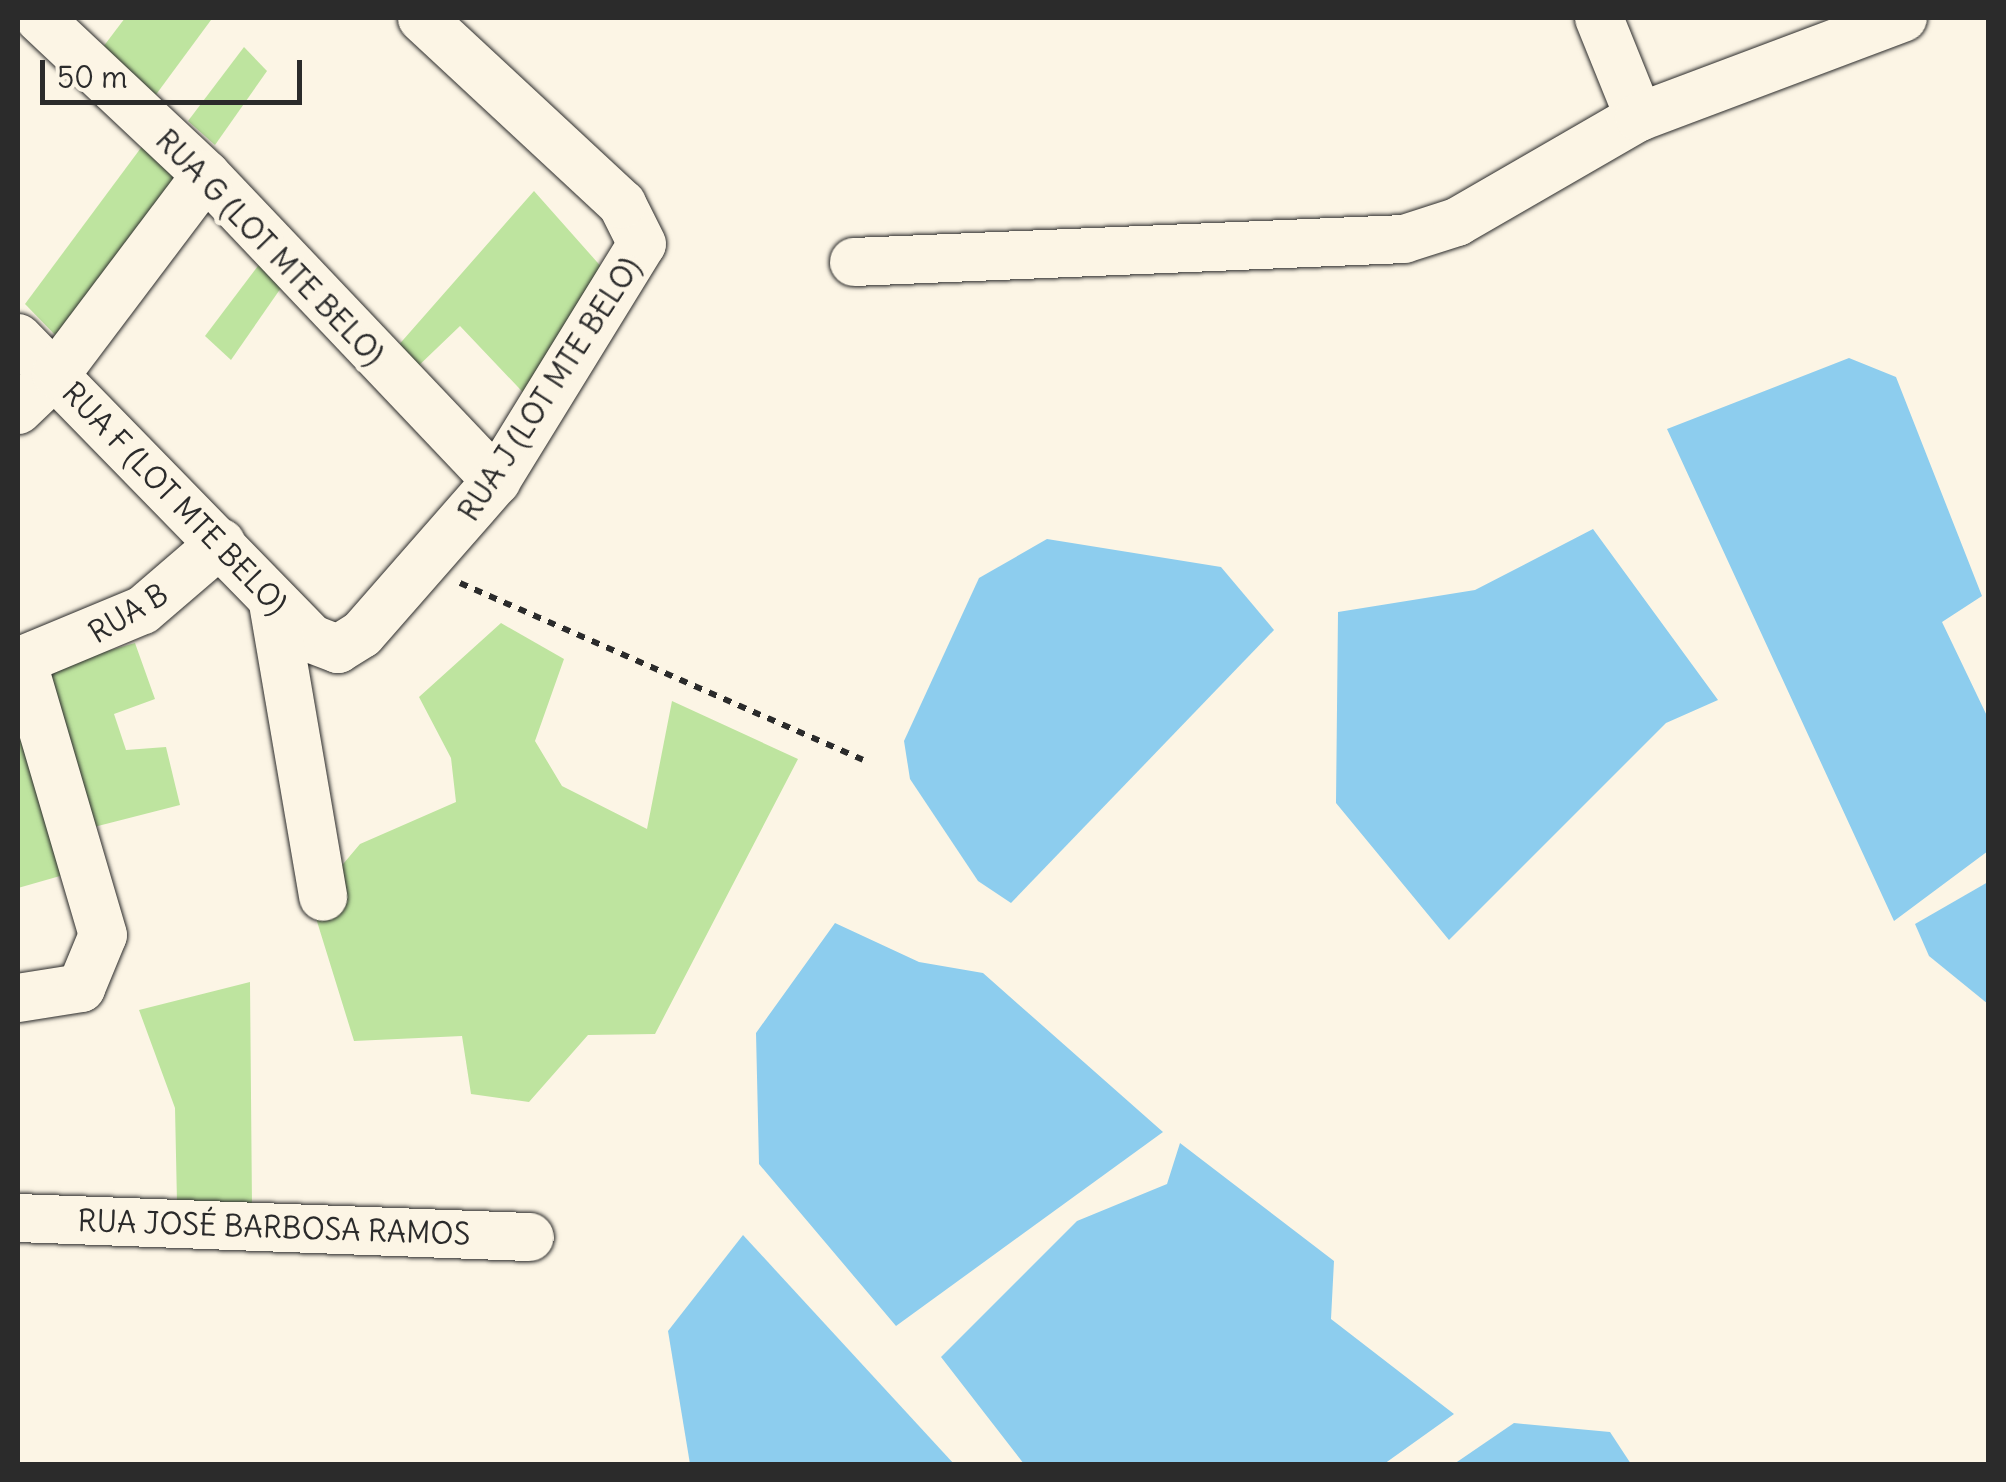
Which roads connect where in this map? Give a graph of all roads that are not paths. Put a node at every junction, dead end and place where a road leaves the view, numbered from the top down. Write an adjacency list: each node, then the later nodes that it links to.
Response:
1 (38, 18): 6 (street, RUA G (LOT MTE BELO))
2 (422, 18): 11 (street, RUA J (LOT MTE BELO))
3 (1599, 18): 5 (street)
4 (1903, 18): 5 (street)
5 (1640, 117): 7 (street)
6 (206, 176): 9 (street); 11 (street, RUA G (LOT MTE BELO))
7 (854, 262)
8 (18, 338): 9 (street, RUA F (LOT MTE BELO))
9 (56, 374): 10 (street); 12 (street, RUA F (LOT MTE BELO))
10 (18, 410)
11 (496, 482): 14 (street, RUA J (LOT MTE BELO))
12 (221, 543): 13 (street, RUA F (LOT MTE BELO)); 15 (street, RUA B)
13 (273, 603): 14 (street, RUA F (LOT MTE BELO)); 16 (street)
14 (338, 649)
15 (20, 662): 17 (street)
16 (323, 898)
17 (18, 998)
18 (18, 1218): 19 (street, RUA JOSÉ BARBOSA RAMOS)
19 (530, 1237)

